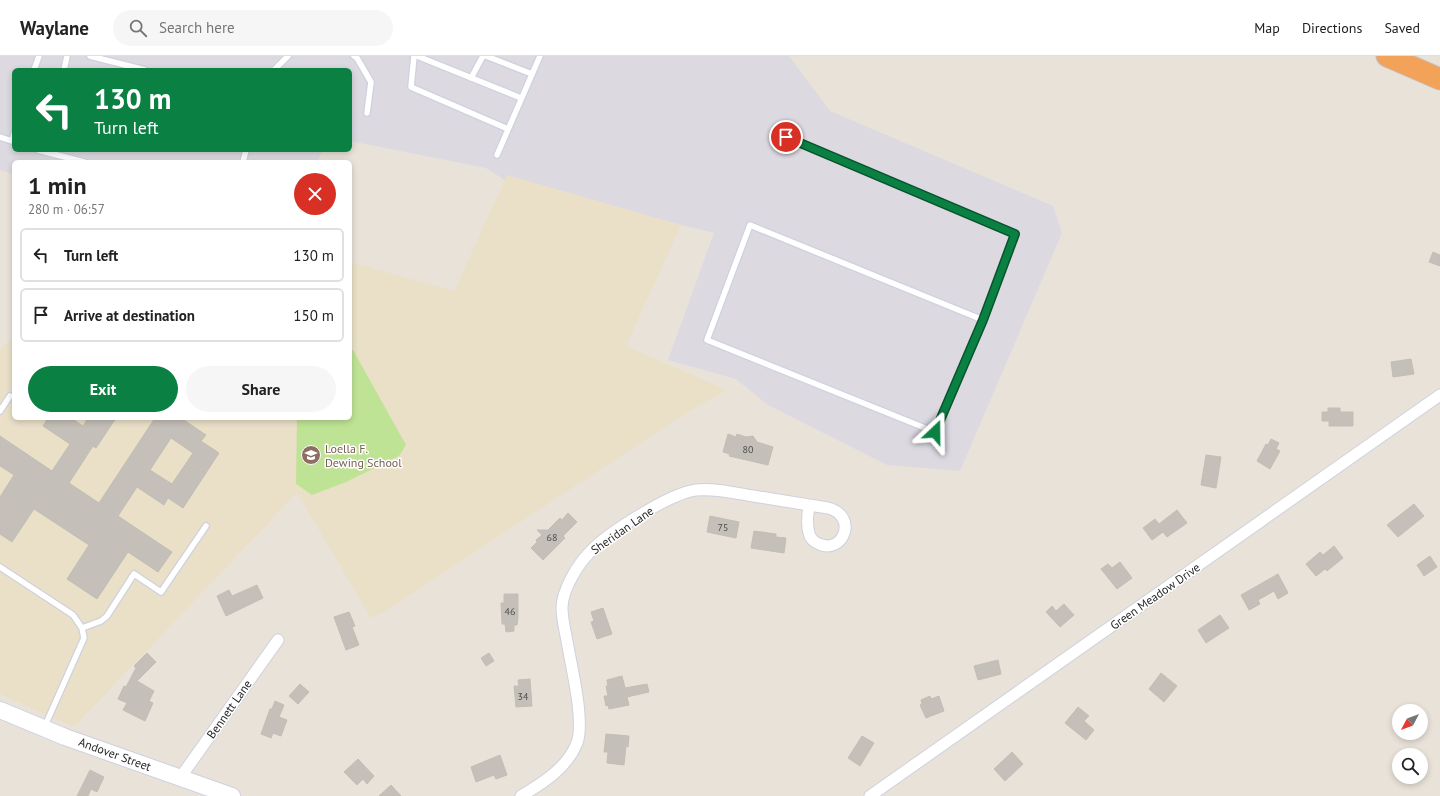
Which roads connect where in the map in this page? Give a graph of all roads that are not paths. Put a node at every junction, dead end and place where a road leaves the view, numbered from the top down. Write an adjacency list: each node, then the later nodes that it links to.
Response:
1 (38, 56): 11 (lane)
2 (67, 56): 12 (lane)
3 (90, 56): 13 (lane)
4 (288, 56): 14 (lane)
5 (354, 56): 19 (lane)
6 (416, 56): 16 (lane); 20 (lane)
7 (483, 56): 16 (lane)
8 (486, 56): 15 (lane)
9 (540, 56): 15 (lane)
10 (1387, 56): 17 (highway)
11 (35, 68)
12 (64, 68)
13 (137, 68)
14 (276, 68)
15 (532, 74): 18 (lane)
16 (471, 78): 18 (lane)
17 (1440, 79)
18 (522, 98): 20 (lane)
19 (367, 113)
20 (508, 129): 25 (lane)
21 (0, 137): 23 (lane)
22 (786, 137): 27 (lane)
23 (12, 141)
24 (49, 152): 26 (lane)
25 (496, 155)
26 (77, 160)
27 (983, 320): 27 (lane)
28 (1440, 395): 41 (street, Green Meadow Drive)
29 (10, 396): 30 (lane)
30 (0, 411)
31 (809, 505): 40 (street, Sheridan Lane)
32 (206, 526): 34 (lane)
33 (0, 566): 34 (lane)
34 (82, 628): 37 (lane)
35 (278, 640): 38 (street, Bennett Lane)
36 (0, 710): 37 (main road, Andover Street)
37 (43, 728): 38 (main road, Andover Street)
38 (180, 778): 39 (main road, Andover Street)
39 (232, 796)
40 (521, 796)
41 (870, 796)

